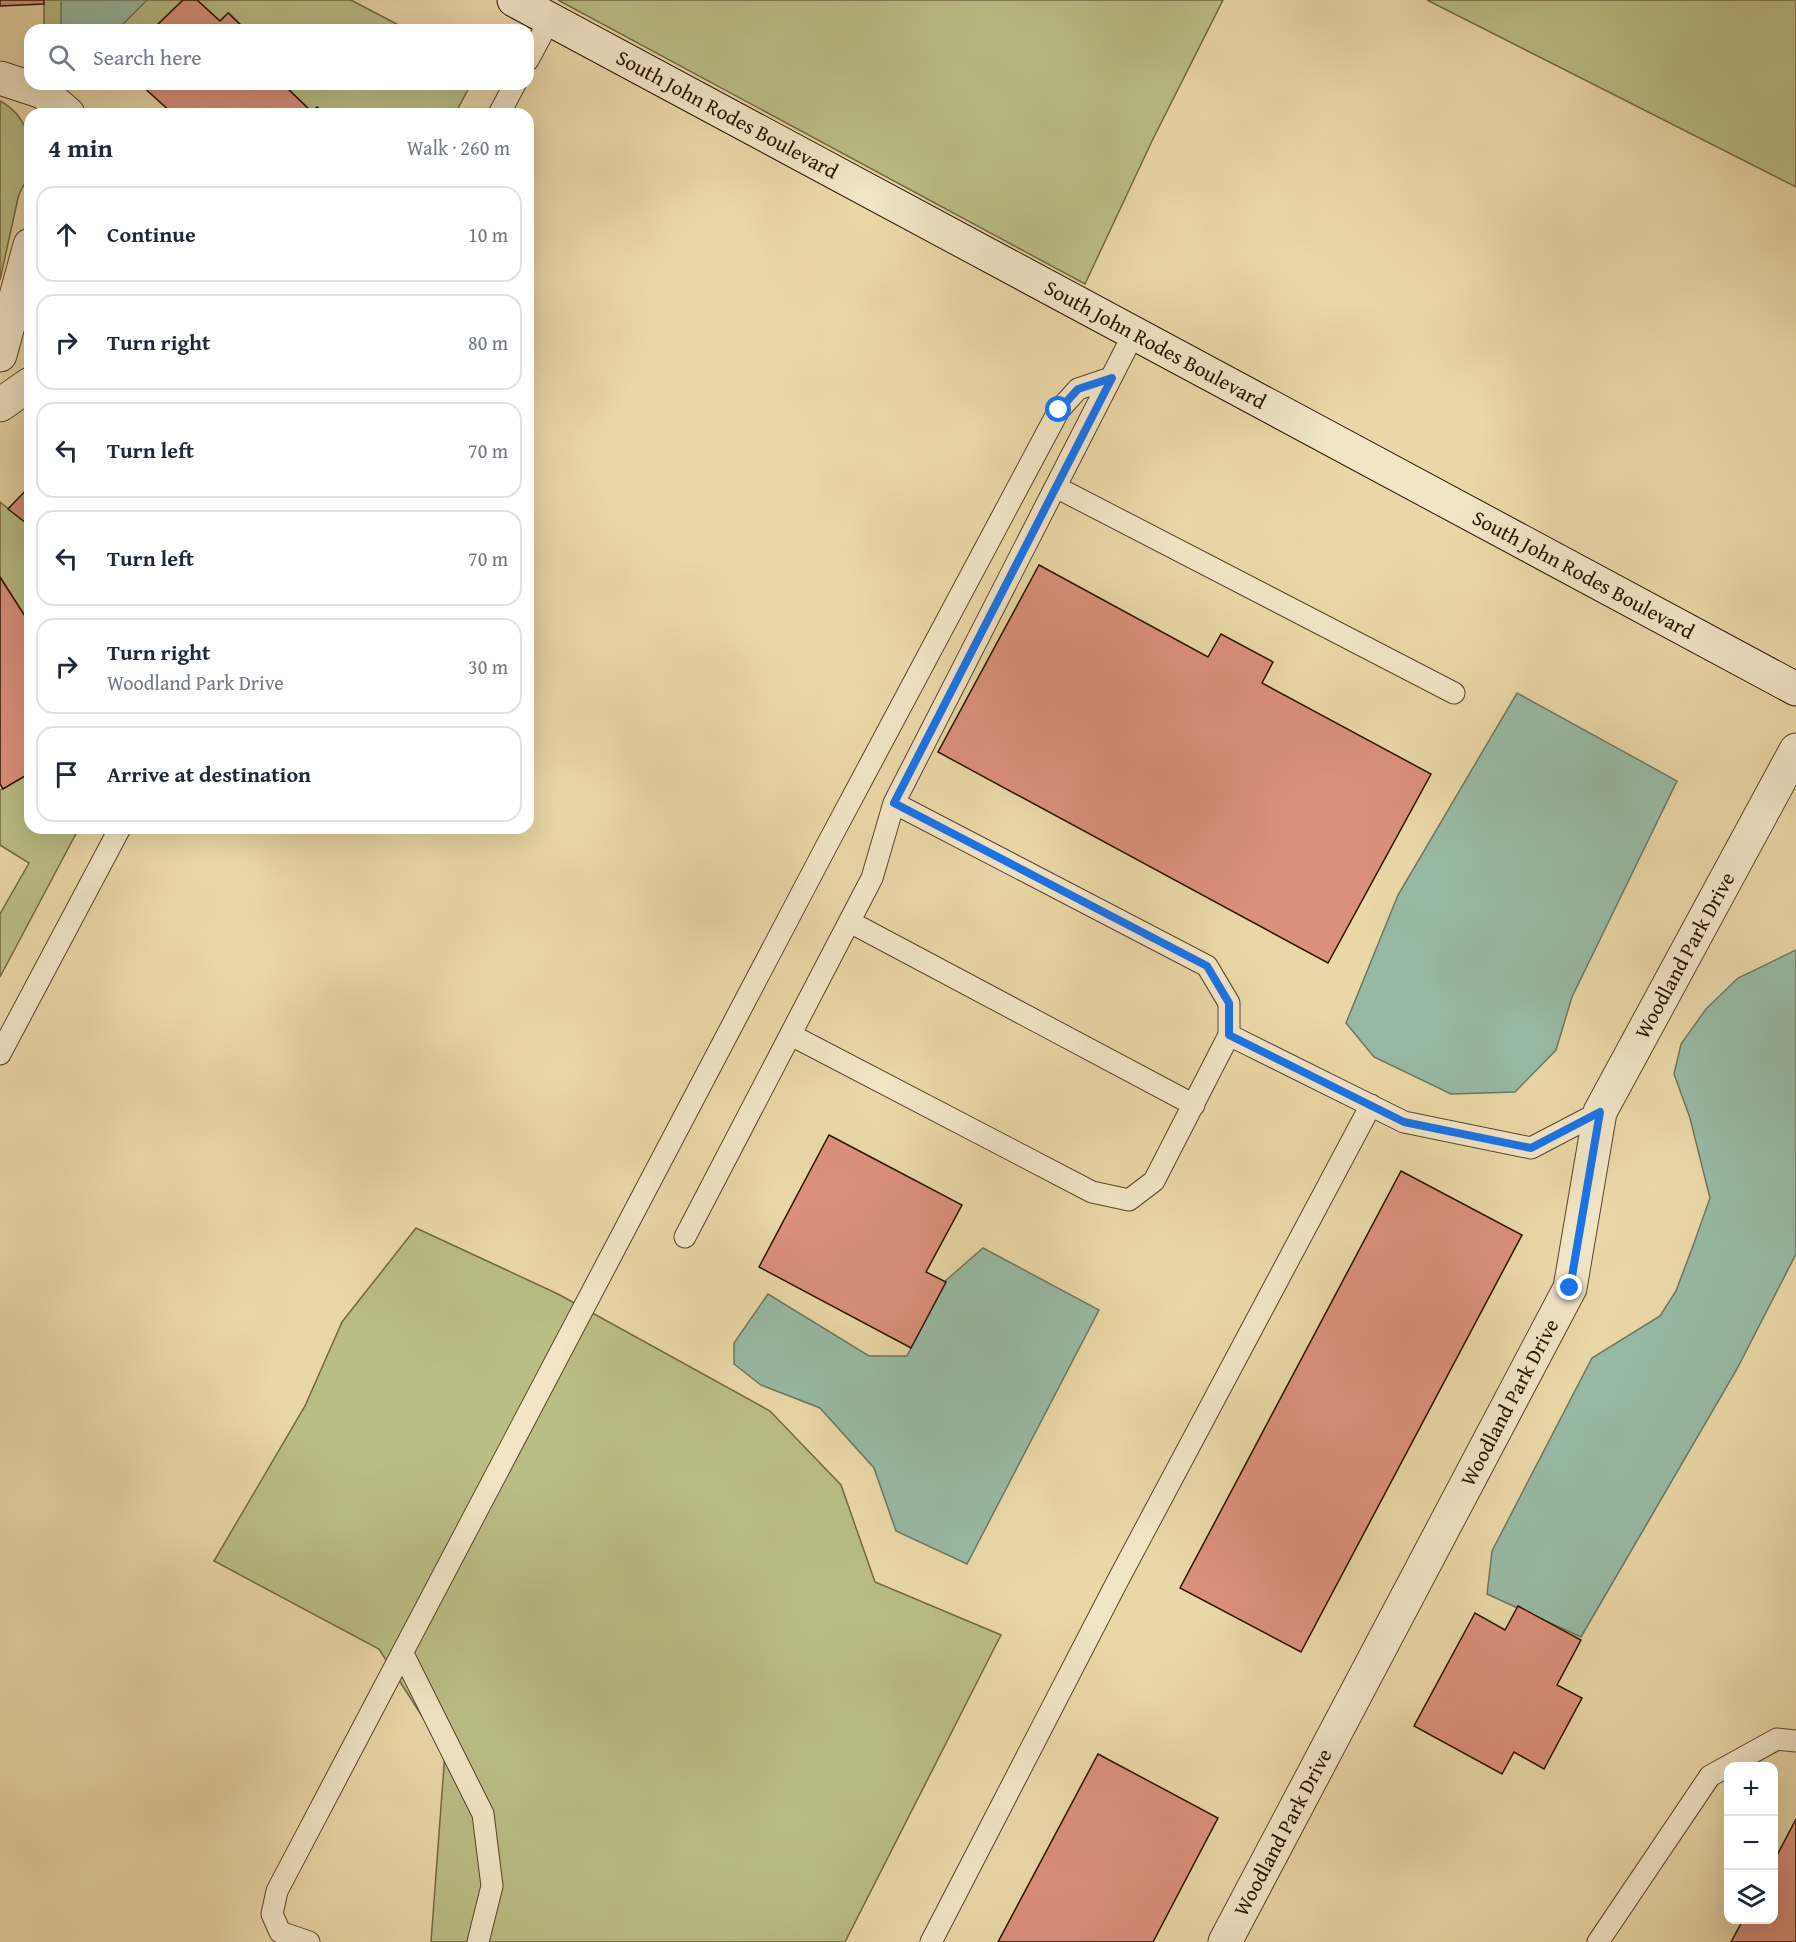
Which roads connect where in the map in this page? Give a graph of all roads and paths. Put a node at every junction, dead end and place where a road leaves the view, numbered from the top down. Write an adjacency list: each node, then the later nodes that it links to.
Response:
1 (514, 0): 2 (street, South John Rodes Boulevard)
2 (550, 19): 3 (lane); 11 (street, South John Rodes Boulevard)
3 (534, 49)
4 (0, 78): 5 (street)
5 (24, 86)
6 (36, 90): 8 (street)
7 (512, 90): 9 (lane)
8 (61, 108)
9 (502, 108)
10 (24, 267): 12 (street)
11 (1134, 333): 13 (lane); 17 (street, South John Rodes Boulevard)
12 (0, 355)
13 (1112, 378): 16 (lane); 30 (lane)
14 (24, 388): 15 (street)
15 (0, 405)
16 (1056, 487): 18 (lane); 20 (lane)
17 (1796, 689)
18 (1454, 693)
19 (1796, 750): 28 (street, Woodland Park Drive)
20 (894, 803): 22 (lane); 24 (lane)
21 (117, 834): 25 (lane)
22 (850, 922): 23 (lane); 26 (lane)
23 (791, 1035): 26 (lane); 29 (lane)
24 (1229, 1035): 26 (lane); 27 (lane)
25 (0, 1054)
26 (1194, 1105)
27 (1371, 1105): 28 (lane); 34 (lane)
28 (1600, 1112): 35 (street, Woodland Park Drive)
29 (685, 1237)
30 (403, 1654): 32 (lane); 33 (lane)
31 (1796, 1741): 36 (lane)
32 (309, 1942)
33 (478, 1942)
34 (931, 1942)
35 (1225, 1942)
36 (1599, 1942)

